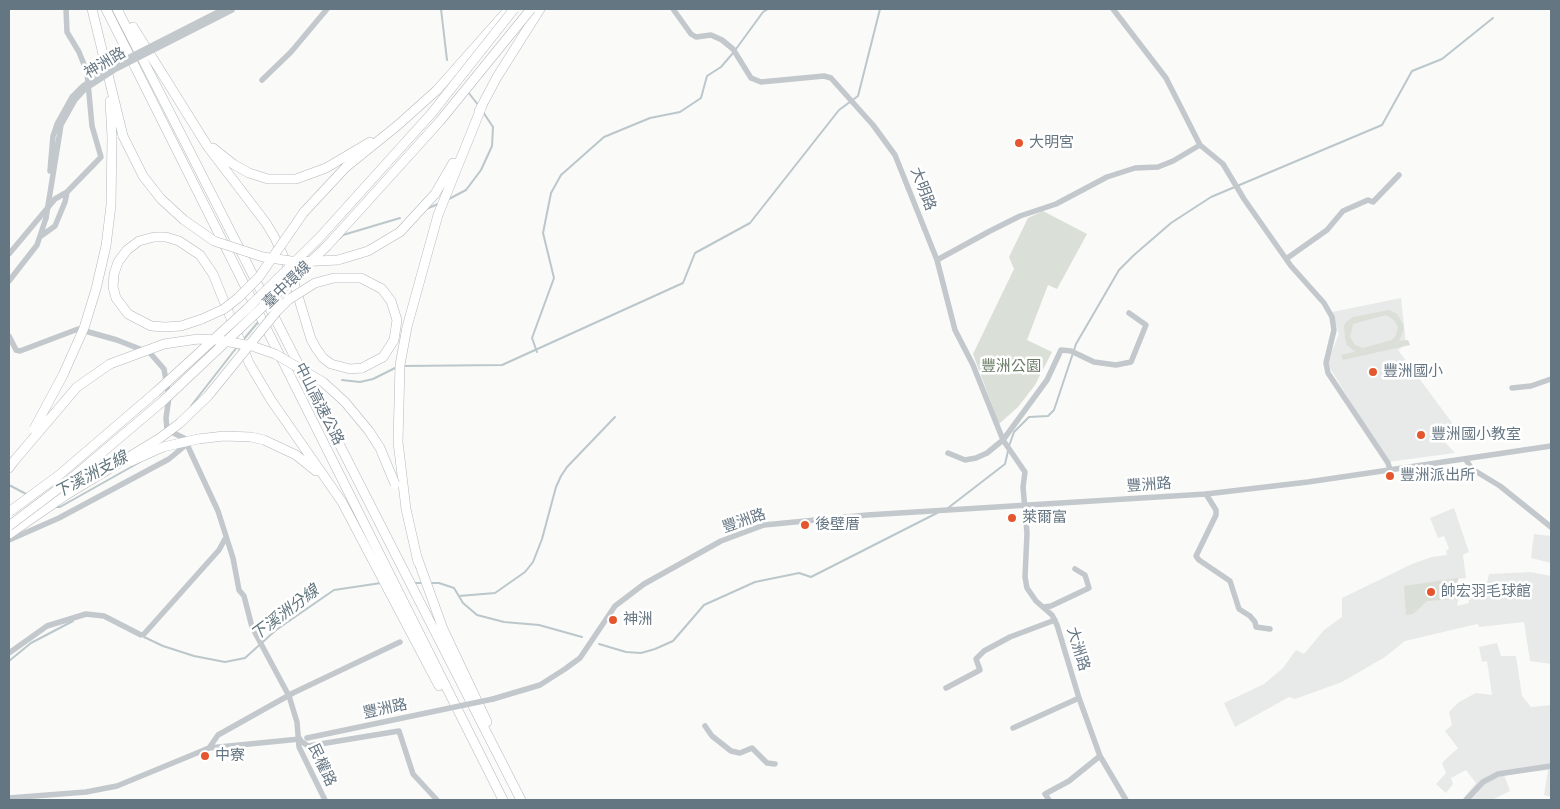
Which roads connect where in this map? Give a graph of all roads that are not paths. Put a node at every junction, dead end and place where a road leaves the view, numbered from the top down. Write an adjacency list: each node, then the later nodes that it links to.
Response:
1 (66, 9): 21 (street)
2 (92, 9): 14 (highway)
3 (106, 9): 51 (highway, 中山高速公路)
4 (119, 9): 18 (highway); 67 (highway, 中山高速公路)
5 (224, 9): 22 (street, 神洲路, bridge)
6 (232, 9): 22 (street, 神洲路, bridge)
7 (327, 9): 15 (street)
8 (510, 9): 16 (highway)
9 (514, 9): 44 (highway, 臺中環線, bridge)
10 (531, 9): 45 (highway, 臺中環線, bridge)
11 (540, 9): 17 (highway)
12 (672, 9): 26 (street, 大明路)
13 (1113, 9): 19 (street)
14 (104, 53): 17 (highway, bridge); 37 (highway, bridge)
15 (262, 80)
16 (437, 90): 18 (highway); 42 (highway, bridge)
17 (482, 106): 40 (highway)
18 (197, 128): 39 (highway, bridge)
19 (1200, 145): 25 (street); 26 (street)
20 (1399, 175): 25 (street)
21 (67, 192): 23 (street); 24 (street)
22 (46, 218): 23 (street, 神洲路)
23 (41, 236): 27 (street, 神洲路)
24 (9, 254)
25 (1286, 259): 38 (street)
26 (937, 260): 32 (street, 大明路)
27 (9, 281)
28 (1128, 313): 32 (street)
29 (9, 336): 33 (street)
30 (1551, 379): 31 (street)
31 (1512, 388)
32 (1002, 440): 35 (street); 43 (street, 大明路)
33 (186, 444): 48 (street, 民權路); 49 (street)
34 (1551, 446): 36 (street, 豐洲路)
35 (948, 453)
36 (1466, 460): 38 (street, 豐洲路); 46 (street)
37 (12, 465): 40 (highway, bridge)
38 (1390, 470): 41 (street, 豐洲路)
39 (91, 480): 42 (highway, bridge); 47 (highway)
40 (398, 481): 67 (highway)
41 (1206, 494): 43 (street, 豐洲路); 54 (street)
42 (342, 502): 51 (highway)
43 (1024, 506): 52 (street, 大洲路); 62 (street, 豐洲路, bridge)
44 (9, 512)
45 (9, 526)
46 (1551, 527)
47 (9, 534)
48 (225, 539): 56 (street); 58 (street, 民權路)
49 (9, 540)
50 (1075, 569): 52 (street)
51 (386, 574): 71 (highway, 中山高速公路)
52 (1044, 607): 53 (street, 大洲路)
53 (1055, 620): 57 (street); 59 (street, 大洲路)
54 (1270, 629)
55 (400, 642): 58 (street)
56 (9, 653)
57 (946, 688)
58 (289, 696): 62 (street, 民權路); 63 (street)
59 (1079, 698): 61 (street); 64 (street, 大洲路)
60 (705, 726): 65 (street)
61 (1013, 728)
62 (298, 739): 63 (street, 豐洲路); 69 (street, 民權路); 70 (street)
63 (209, 748): 68 (street, 豐洲路)
64 (1100, 756): 73 (street); 74 (street, 大洲路)
65 (775, 764)
66 (1551, 766): 75 (street)
67 (510, 780): 72 (highway, 中山高速公路)
68 (9, 798)
69 (325, 800)
70 (437, 800)
71 (501, 800)
72 (521, 800)
73 (1048, 800)
74 (1126, 800)
75 (1466, 800)

